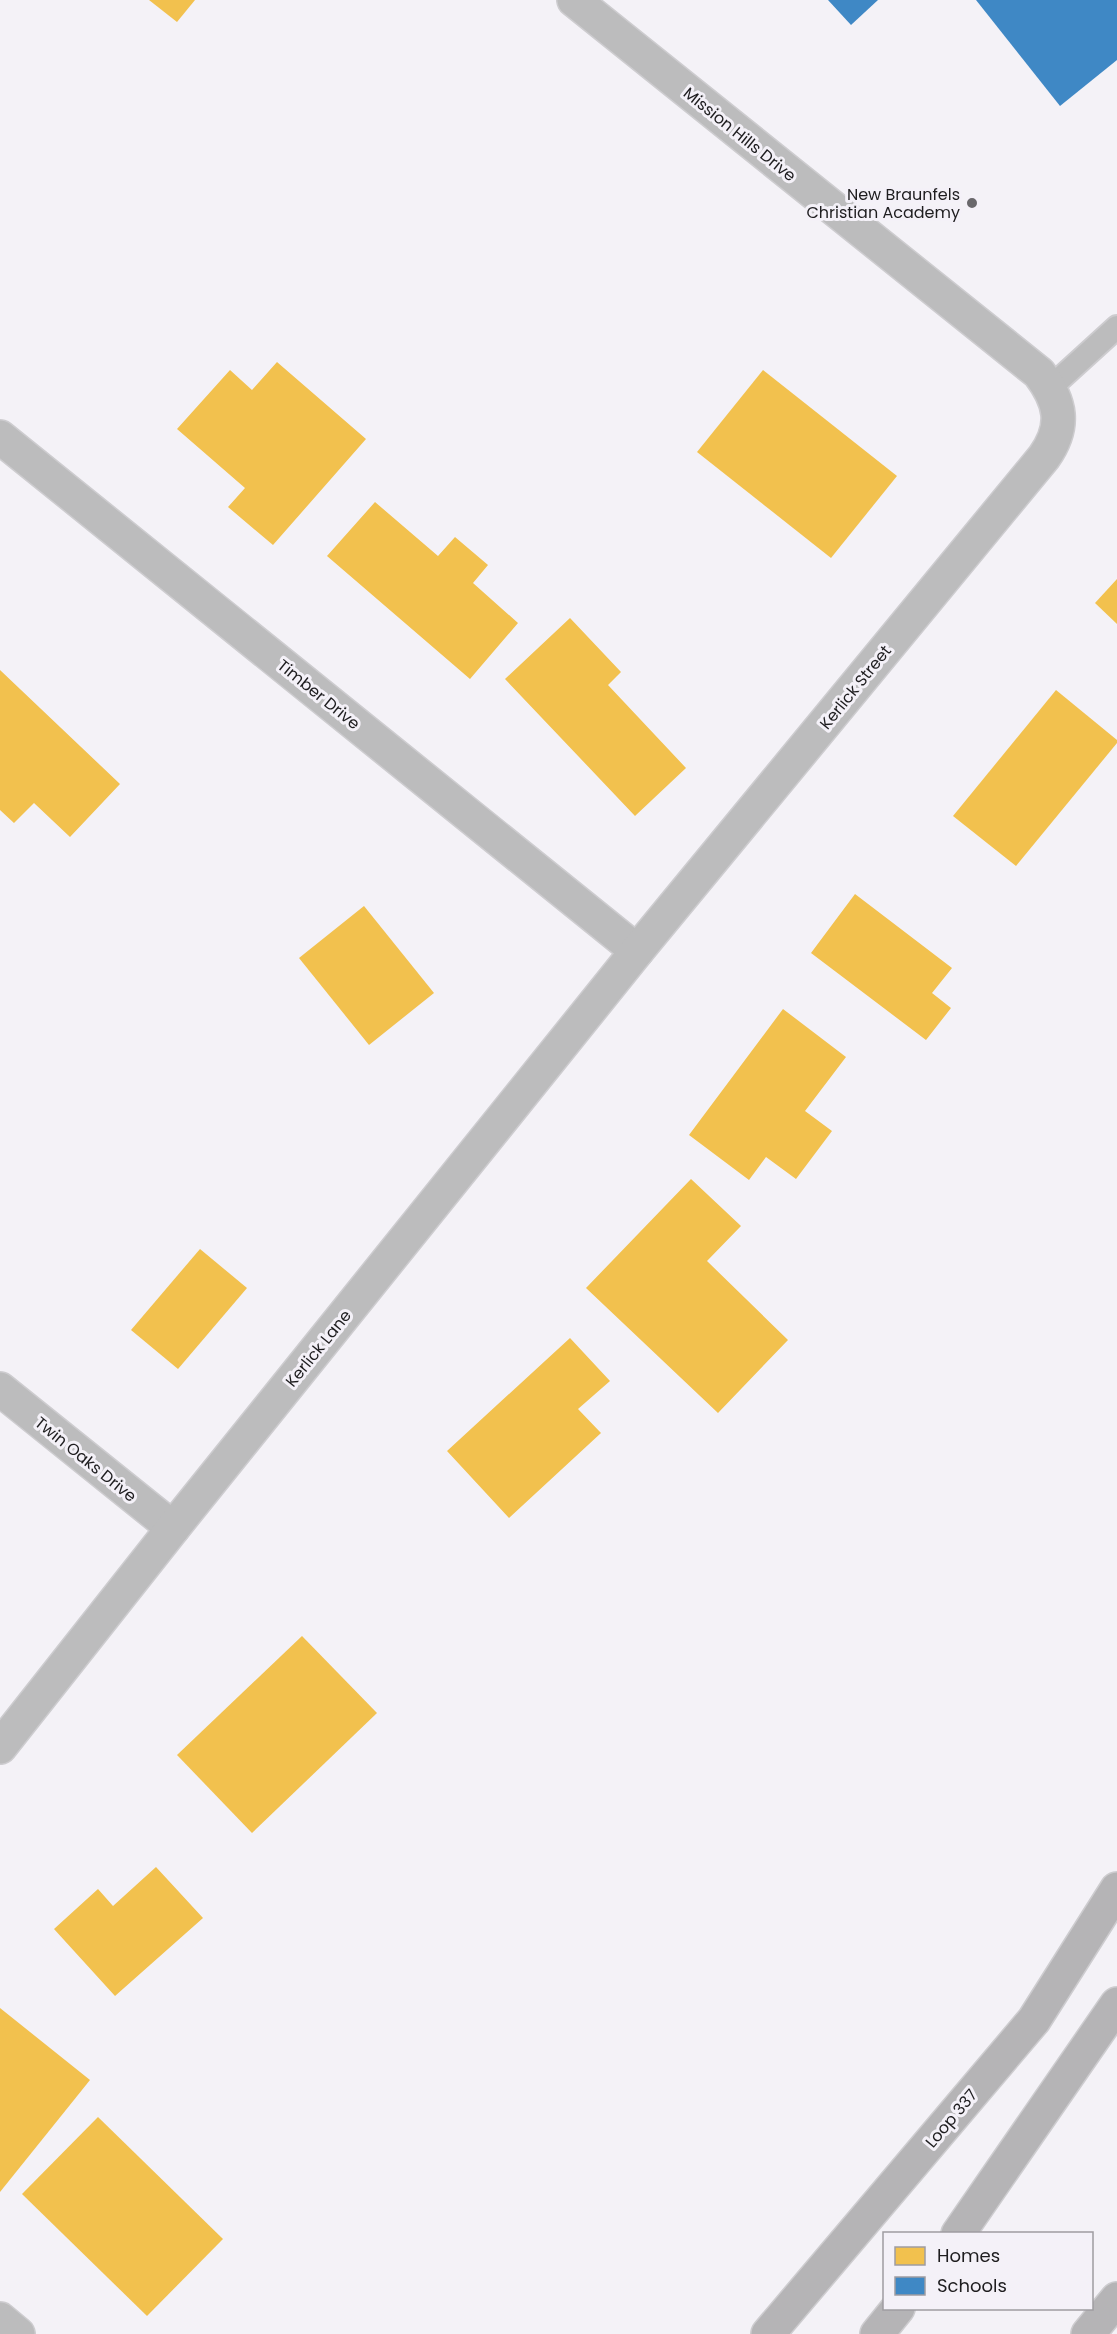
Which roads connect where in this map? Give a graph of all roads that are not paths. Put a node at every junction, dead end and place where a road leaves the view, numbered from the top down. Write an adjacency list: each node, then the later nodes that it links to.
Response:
1 (574, 0): 3 (street, Mission Hills Drive)
2 (1117, 327): 3 (lane)
3 (1054, 401): 5 (street, Kerlick Street)
4 (0, 437): 5 (street, Timber Drive)
5 (637, 951): 7 (street, Kerlick Lane)
6 (0, 1389): 7 (street, Twin Oaks Drive)
7 (173, 1528): 8 (street, Kerlick Lane)
8 (0, 1747)
9 (1117, 1889): 16 (main road, Loop 337)
10 (1117, 2004): 11 (main road)
11 (959, 2232)
12 (1117, 2299): 18 (main road)
13 (896, 2310): 17 (main road)
14 (0, 2319): 15 (street)
15 (18, 2334)
16 (768, 2334)
17 (877, 2334)
18 (1088, 2334)

